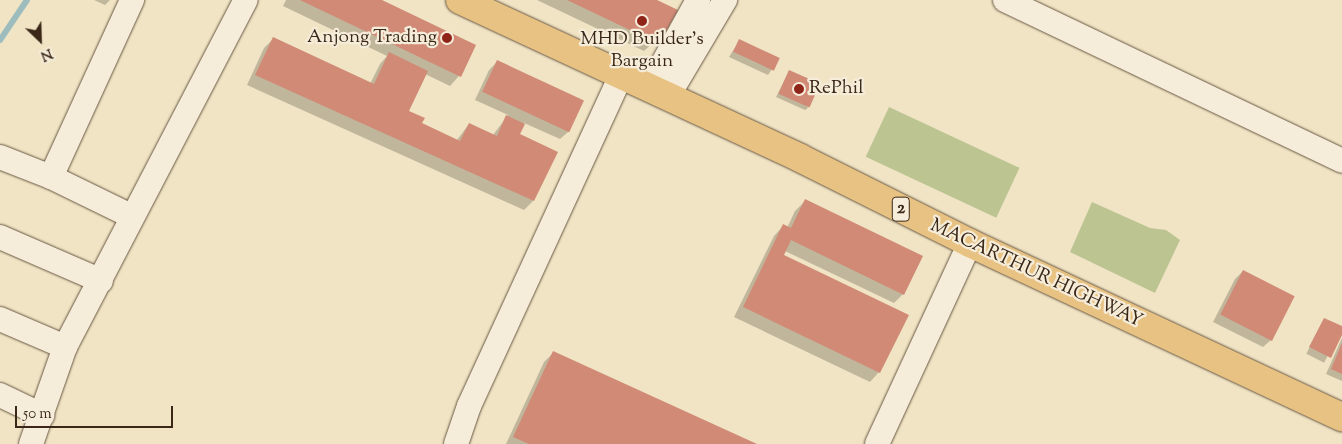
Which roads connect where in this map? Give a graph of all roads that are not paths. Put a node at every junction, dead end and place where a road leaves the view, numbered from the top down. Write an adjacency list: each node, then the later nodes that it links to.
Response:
1 (132, 0): 11 (street)
2 (246, 0): 12 (street)
3 (460, 0): 7 (highway, MACARTHUR HIGHWAY / 2)
4 (698, 0): 8 (street)
5 (725, 0): 8 (street)
6 (1005, 0): 10 (street)
7 (621, 75): 8 (highway, MACARTHUR HIGHWAY / 2); 22 (street)
8 (658, 92): 14 (highway, MACARTHUR HIGHWAY / 2)
9 (0, 157): 11 (street)
10 (1342, 161)
11 (51, 177): 12 (street)
12 (131, 216): 15 (street)
13 (0, 236): 15 (street)
14 (970, 243): 20 (highway, MACARTHUR HIGHWAY / 2); 23 (street)
15 (101, 281): 17 (street)
16 (0, 319): 17 (street)
17 (65, 347): 19 (street)
18 (0, 395): 19 (street)
19 (42, 415): 21 (street)
20 (1342, 417)
21 (32, 444)
22 (456, 444)
23 (877, 444)

